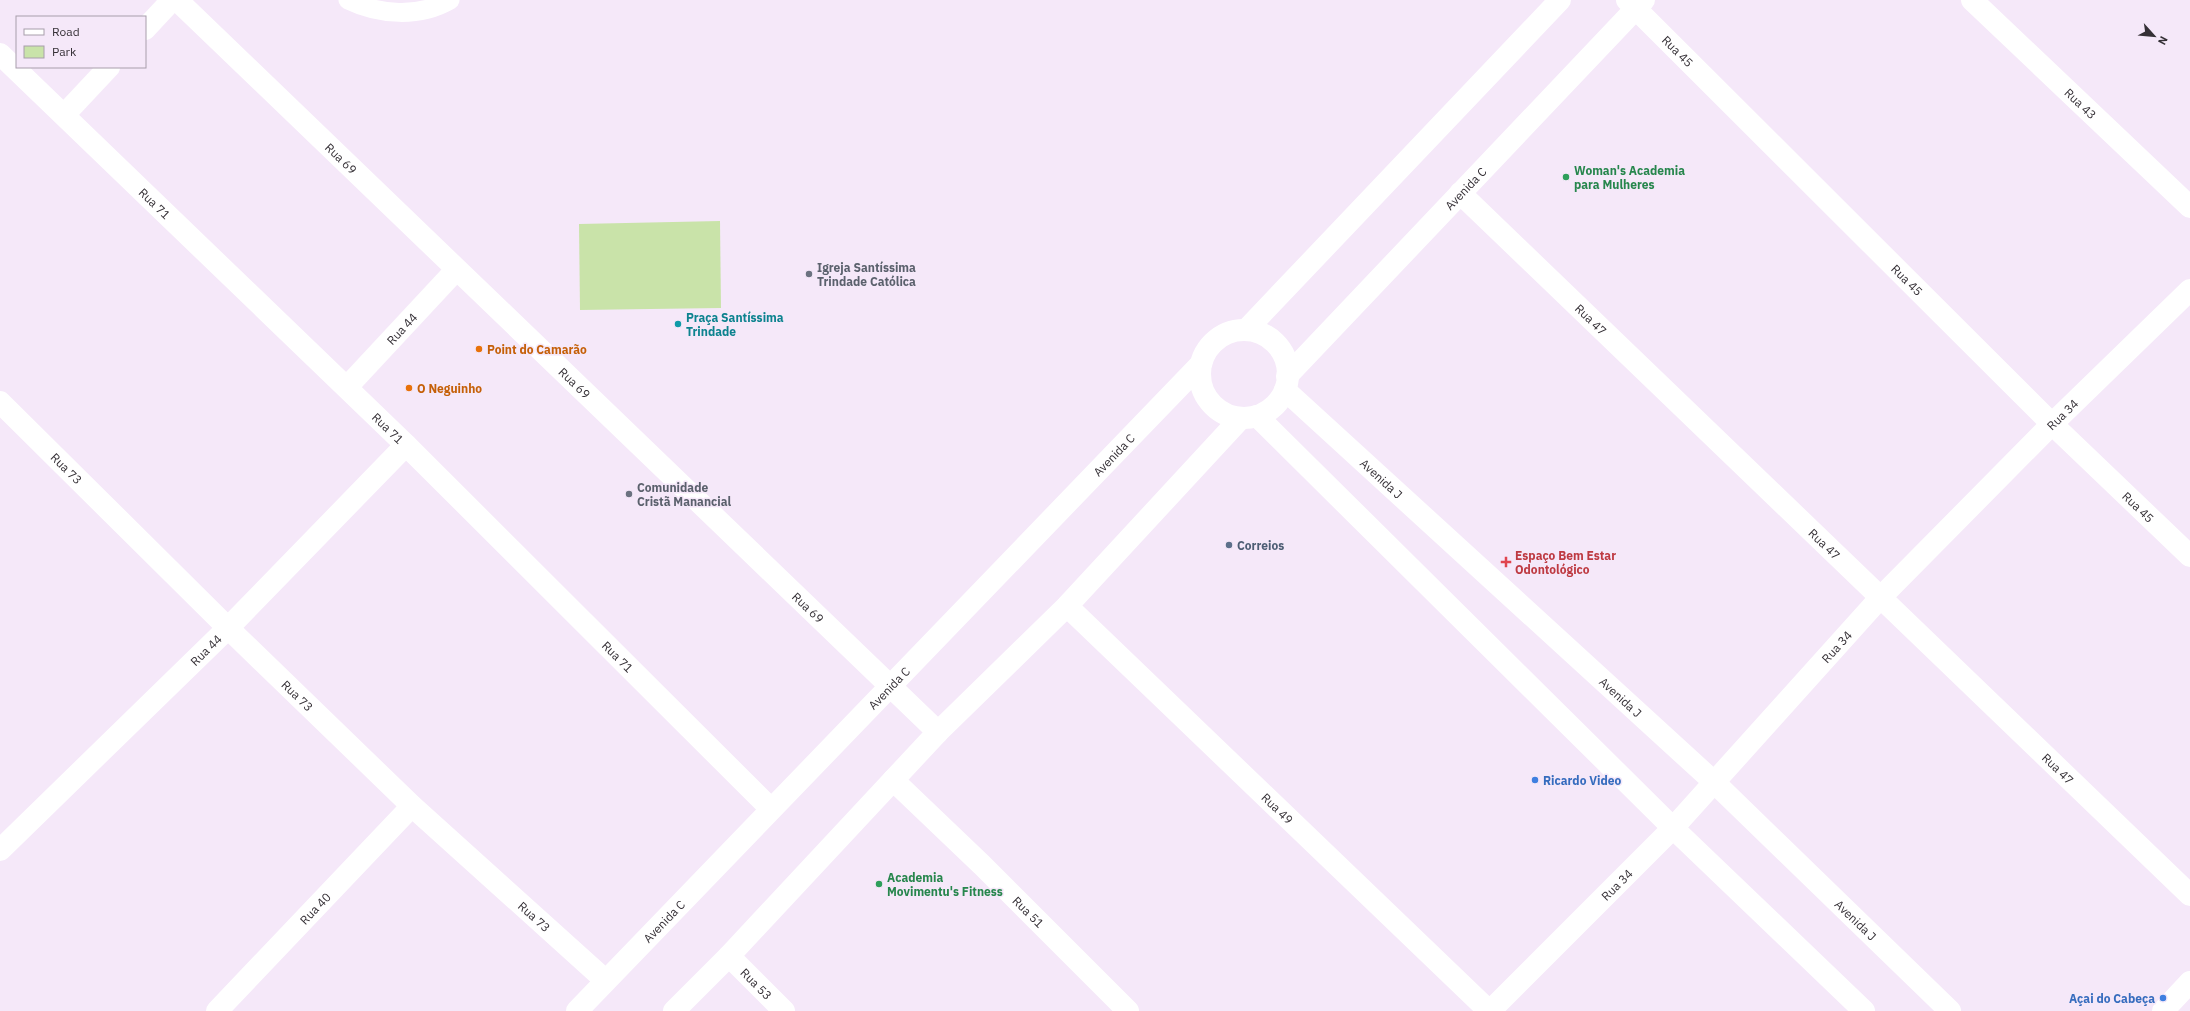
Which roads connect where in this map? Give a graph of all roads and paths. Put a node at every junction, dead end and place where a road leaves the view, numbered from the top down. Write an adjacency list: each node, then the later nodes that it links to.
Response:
1 (172, 0): 8 (street)
2 (177, 0): 14 (street, Rua 69)
3 (348, 0): 4 (lane)
4 (450, 0)
5 (1560, 0): 16 (street)
6 (1972, 0): 13 (street, Rua 43)
7 (1635, 3): 12 (street, Avenida C); 22 (street, Rua 45)
8 (146, 28)
9 (3, 63): 11 (street, Rua 71)
10 (108, 68): 11 (street)
11 (64, 115): 19 (street, Rua 71)
12 (1460, 193): 18 (street, Avenida C); 25 (street, Rua 47)
13 (2190, 207)
14 (456, 270): 19 (street, Rua 44); 28 (street, Rua 69)
15 (2190, 290): 22 (street, Rua 34)
16 (1247, 329): 17 (street); 18 (street)
17 (1201, 364): 21 (street); 28 (street, Avenida C)
18 (1286, 383): 21 (street); 31 (street, Avenida J)
19 (346, 387): 23 (street, Rua 71)
20 (0, 402): 27 (street, Rua 73)
21 (1249, 417): 26 (street); 34 (street)
22 (2052, 424): 24 (street, Rua 45); 25 (street, Rua 34)
23 (406, 445): 27 (street, Rua 44); 33 (street, Rua 71)
24 (2190, 556)
25 (1880, 598): 31 (street, Rua 34); 36 (street, Rua 47)
26 (1067, 606): 29 (street); 45 (street, Rua 49)
27 (228, 628): 32 (street, Rua 73); 35 (street, Rua 44)
28 (890, 686): 29 (street, Rua 69); 33 (street, Avenida C)
29 (938, 732): 30 (street)
30 (893, 780): 37 (street); 44 (street, Rua 51)
31 (1715, 783): 34 (street, Rua 34); 47 (street, Avenida J)
32 (412, 806): 38 (street, Rua 73); 40 (street, Rua 40)
33 (771, 809): 38 (street, Avenida C)
34 (1673, 828): 45 (street, Rua 34); 46 (street)
35 (0, 850)
36 (2190, 895)
37 (729, 956): 42 (street); 43 (street, Rua 53)
38 (605, 980): 41 (street, Avenida C)
39 (2190, 982): 48 (street)
40 (217, 1011)
41 (577, 1011)
42 (674, 1011)
43 (784, 1011)
44 (1128, 1011)
45 (1490, 1011)
46 (1864, 1011)
47 (1950, 1011)
48 (2163, 1011)

